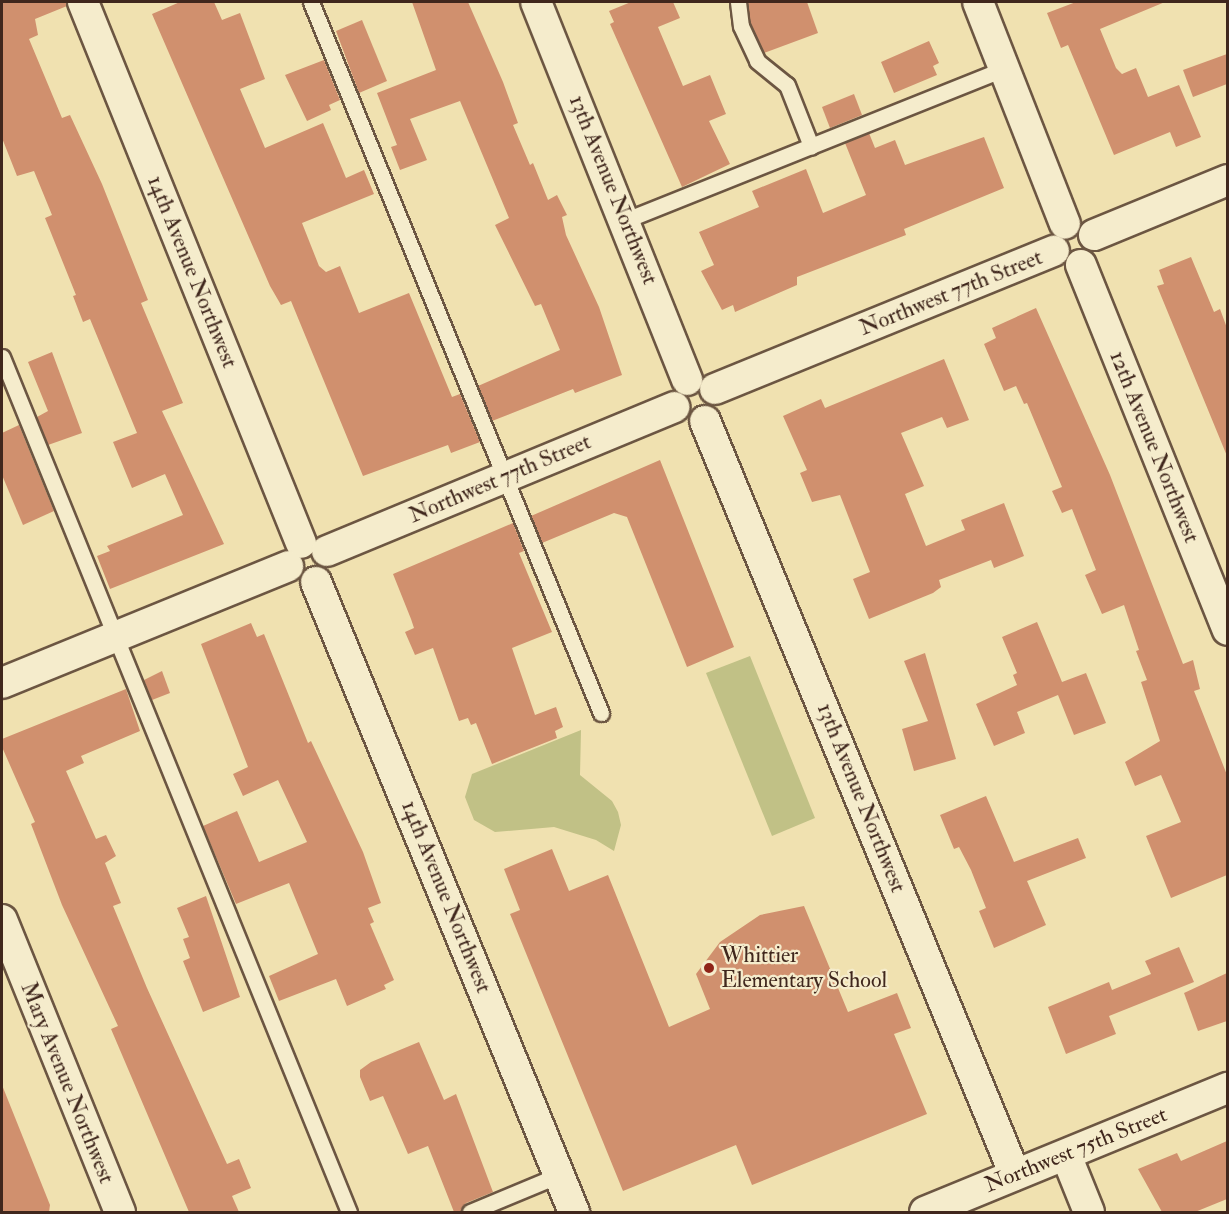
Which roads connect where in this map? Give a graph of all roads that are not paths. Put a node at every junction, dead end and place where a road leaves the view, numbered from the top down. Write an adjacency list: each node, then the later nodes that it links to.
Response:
1 (83, 2): 19 (street, 14th Avenue Northwest)
2 (311, 2): 18 (lane)
3 (536, 2): 9 (street, 13th Avenue Northwest)
4 (738, 2): 7 (lane)
5 (978, 2): 6 (street)
6 (1006, 68): 7 (lane); 11 (street)
7 (811, 146): 9 (lane)
8 (1227, 180): 10 (street)
9 (626, 220): 14 (street, 13th Avenue Northwest)
10 (1094, 235): 11 (street); 12 (street)
11 (1060, 238): 12 (street); 15 (street, Northwest 77th Street)
12 (1081, 264): 20 (street, 12th Avenue Northwest)
13 (2, 357): 21 (lane)
14 (687, 380): 15 (street); 16 (street)
15 (715, 389): 17 (street)
16 (674, 407): 17 (street); 18 (street, Northwest 77th Street)
17 (705, 421): 28 (street, 13th Avenue Northwest)
18 (503, 478): 19 (street, Northwest 77th Street); 23 (lane)
19 (305, 553): 21 (street, Northwest 77th Street); 27 (street, 14th Avenue Northwest)
20 (1227, 630)
21 (115, 637): 22 (street, Northwest 77th Street); 30 (lane)
22 (2, 683)
23 (601, 713)
24 (2, 920): 29 (street, Mary Avenue Northwest)
25 (1227, 1088): 26 (street, Northwest 75th Street)
26 (1066, 1155): 28 (street, Northwest 75th Street); 34 (street)
27 (559, 1175): 31 (lane); 32 (street, 14th Avenue Northwest)
28 (1015, 1175): 33 (street, Northwest 75th Street)
29 (120, 1212)
30 (350, 1212)
31 (470, 1212)
32 (574, 1212)
33 (925, 1212)
34 (1089, 1212)

